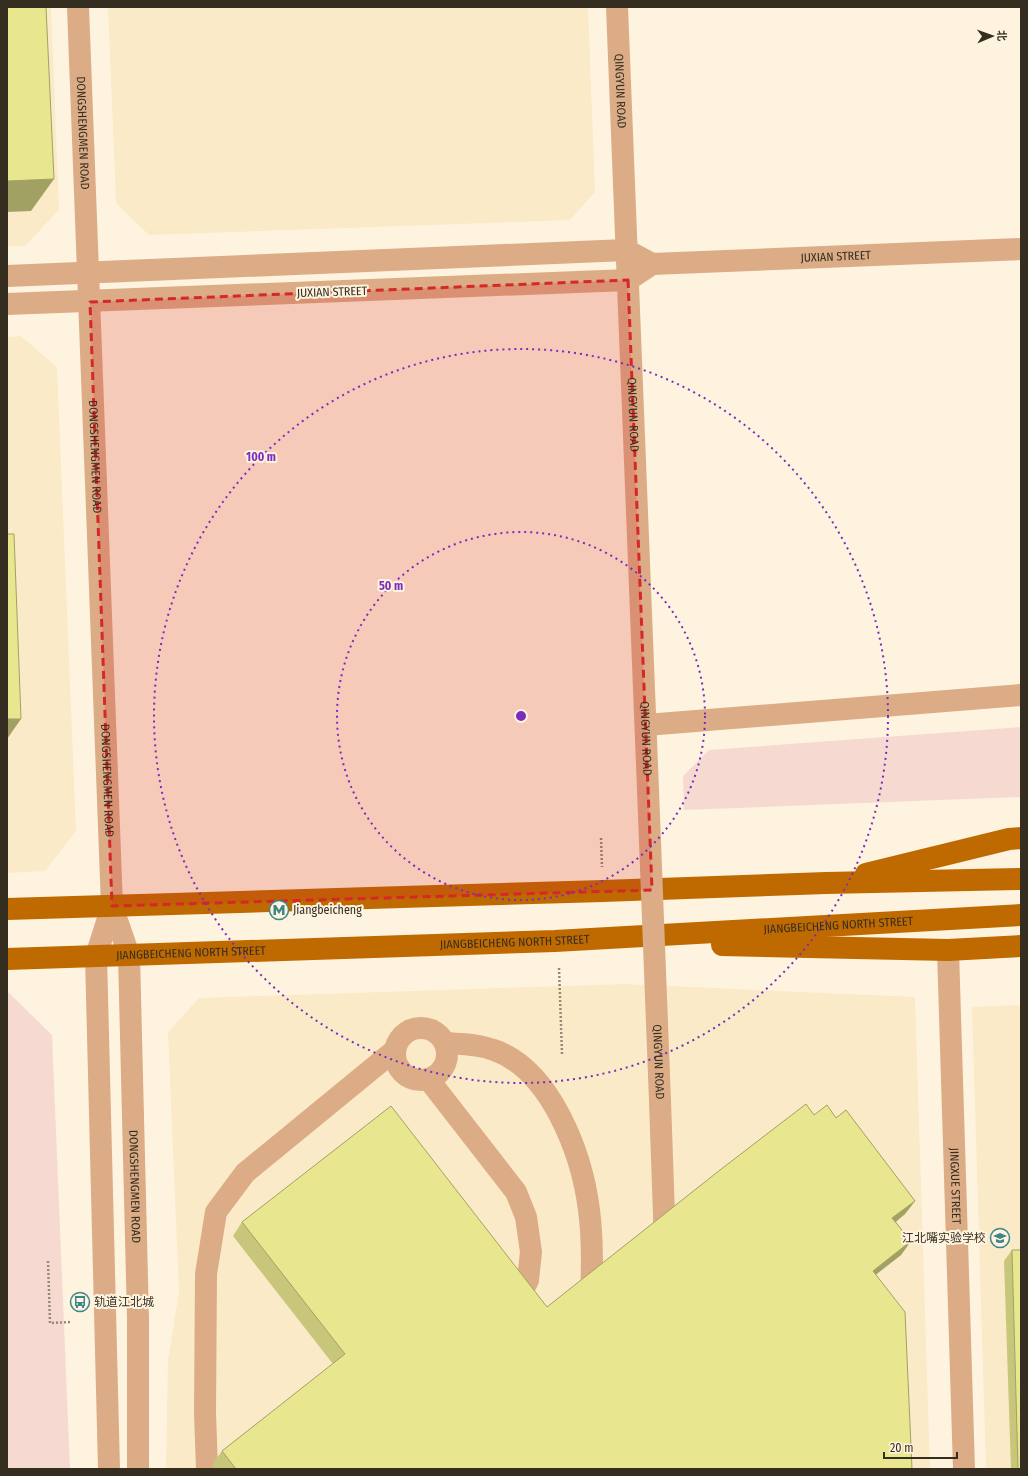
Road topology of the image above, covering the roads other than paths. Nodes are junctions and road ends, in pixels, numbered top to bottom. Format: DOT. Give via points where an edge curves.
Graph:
graph roads {
  1 [pos="78,7"];
  2 [pos="617,7"];
  3 [pos="1021,249"];
  4 [pos="626,250"];
  5 [pos="652,264"];
  6 [pos="89,274"];
  7 [pos="7,276"];
  8 [pos="628,280"];
  9 [pos="90,302"];
  10 [pos="7,304"];
  11 [pos="1021,695"];
  12 [pos="646,725"];
  13 [pos="1021,838"];
  14 [pos="1021,879"];
  15 [pos="826,883"];
  16 [pos="112,906"];
  17 [pos="7,909"];
  18 [pos="1021,915"];
  19 [pos="555,941"];
  20 [pos="1021,946"];
  21 [pos="948,950"];
  22 [pos="129,955"];
  23 [pos="96,956"];
  24 [pos="7,959"];
  25 [pos="446,1042"];
  26 [pos="395,1050"];
  27 [pos="429,1080"];
  28 [pos="664,1206"];
  29 [pos="685,1229"];
  30 [pos="665,1260"];
  31 [pos="499,1318"];
  32 [pos="589,1319"];
  33 [pos="109,1469"];
  34 [pos="138,1469"];
  35 [pos="207,1469"];
  36 [pos="964,1469"];
  1 -- 6 [label="street, DONGSHENGMEN ROAD"];
  2 -- 4 [label="street, QINGYUN ROAD"];
  3 -- 5 [label="street, JUXIAN STREET"];
  4 -- 5 [label="street"];
  4 -- 6 [label="street"];
  4 -- 8 [label="street, QINGYUN ROAD"];
  5 -- 8 [label="street"];
  6 -- 7 [label="street"];
  6 -- 9 [label="street, DONGSHENGMEN ROAD"];
  8 -- 9 [label="street, JUXIAN STREET"];
  8 -- 12 [label="street, QINGYUN ROAD"];
  9 -- 10 [label="street, JUXIAN STREET"];
  9 -- 16 [label="street, DONGSHENGMEN ROAD"];
  11 -- 12 [label="street"];
  12 -- 28 [label="street, QINGYUN ROAD, bridge"];
  13 -- 15 [label="main road"];
  14 -- 15 [label="main road"];
  15 -- 16 [label="main road"];
  16 -- 17 [label="main road"];
  16 -- 22 [label="street, DONGSHENGMEN ROAD"];
  16 -- 23 [label="street, DONGSHENGMEN ROAD"];
  18 -- 19 [label="main road, JIANGBEICHENG NORTH STREET"];
  19 -- 21 [label="main road"];
  19 -- 22 [label="main road, JIANGBEICHENG NORTH STREET"];
  20 -- 21 [label="main road"];
  21 -- 36 [label="street, JINGXUE STREET"];
  22 -- 23 [label="main road, JIANGBEICHENG NORTH STREET"];
  22 -- 34 [label="street, DONGSHENGMEN ROAD" via="138,1319"];
  23 -- 24 [label="main road, JIANGBEICHENG NORTH STREET"];
  23 -- 33 [label="street, DONGSHENGMEN ROAD"];
  25 -- 26 [label="street" via="434,1031 418,1028 403,1036"];
  25 -- 27 [label="street" via="447,1061 440,1072"];
  25 -- 32 [label="street" via="472,1044 494,1050 522,1065 545,1090 564,1123 579,1165 589,1210 593,1257"];
  26 -- 27 [label="street" via="398,1067 404,1074 411,1079"];
  26 -- 35 [label="street" via="245,1173 216,1212 206,1274"];
  27 -- 31 [label="street" via="516,1192 526,1217 532,1252 528,1280 516,1304"];
  28 -- 29 [label="street"];
  28 -- 30 [label="street, QINGYUN ROAD"];
}
